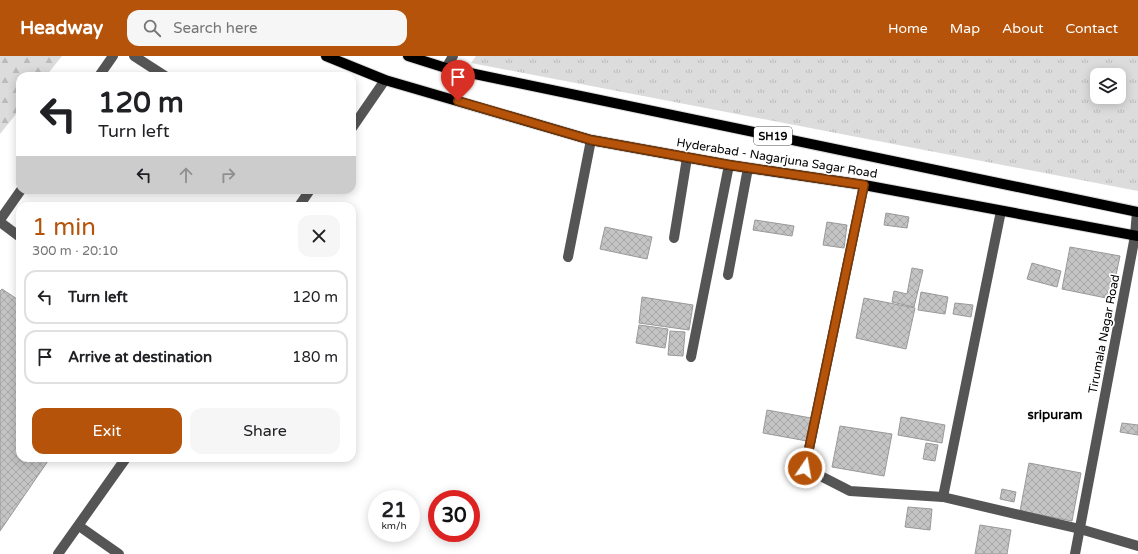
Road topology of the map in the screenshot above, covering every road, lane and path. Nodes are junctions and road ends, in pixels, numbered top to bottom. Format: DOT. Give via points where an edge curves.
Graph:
graph roads {
  1 [pos="113,56"];
  2 [pos="134,56"];
  3 [pos="326,56"];
  4 [pos="408,56"];
  5 [pos="453,56"];
  6 [pos="446,68"];
  7 [pos="102,72"];
  8 [pos="159,72"];
  9 [pos="385,80"];
  10 [pos="356,122"];
  11 [pos="591,140"];
  12 [pos="687,158"];
  13 [pos="730,165"];
  14 [pos="748,168"];
  15 [pos="864,185"];
  16 [pos="18,194"];
  17 [pos="1001,210"];
  18 [pos="1137,212"];
  19 [pos="0,221"];
  20 [pos="16,233"];
  21 [pos="1137,236"];
  22 [pos="674,238"];
  23 [pos="568,257"];
  24 [pos="728,275"];
  25 [pos="691,357"];
  26 [pos="123,462"];
  27 [pos="943,497"];
  28 [pos="78,526"];
  29 [pos="1080,529"];
  30 [pos="1138,546"];
  31 [pos="58,554"];
  32 [pos="119,554"];
  33 [pos="1075,554"];
  1 -- 7 [label="street"];
  2 -- 8 [label="street"];
  3 -- 9 [label="main road, Hyderabad - Nagarjuna Sagar Road"];
  4 -- 6 [label="main road, Hyderabad - Nagarjuna Sagar Road / SH19"];
  5 -- 6 [label="street"];
  6 -- 18 [label="main road, Hyderabad - Nagarjuna Sagar Road / SH19"];
  9 -- 10 [label="street"];
  9 -- 11 [label="main road, Hyderabad - Nagarjuna Sagar Road"];
  11 -- 12 [label="main road, Hyderabad - Nagarjuna Sagar Road"];
  11 -- 23 [label="street"];
  12 -- 13 [label="main road, Hyderabad - Nagarjuna Sagar Road"];
  12 -- 22 [label="street"];
  13 -- 14 [label="main road, Hyderabad - Nagarjuna Sagar Road"];
  13 -- 25 [label="street"];
  14 -- 15 [label="main road, Hyderabad - Nagarjuna Sagar Road"];
  14 -- 24 [label="street"];
  15 -- 17 [label="main road, Hyderabad - Nagarjuna Sagar Road"];
  15 -- 27 [label="street" via="805,468 850,491"];
  16 -- 19 [label="street"];
  17 -- 21 [label="main road, Hyderabad - Nagarjuna Sagar Road"];
  17 -- 27 [label="street"];
  18 -- 21 [label="street, Tirumala Nagar Road"];
  19 -- 20 [label="street"];
  21 -- 29 [label="street, Tirumala Nagar Road"];
  26 -- 28 [label="street"];
  27 -- 29 [label="street"];
  28 -- 31 [label="street"];
  28 -- 32 [label="street"];
  29 -- 30 [label="street"];
  29 -- 33 [label="street, Tirumala Nagar Road"];
}
